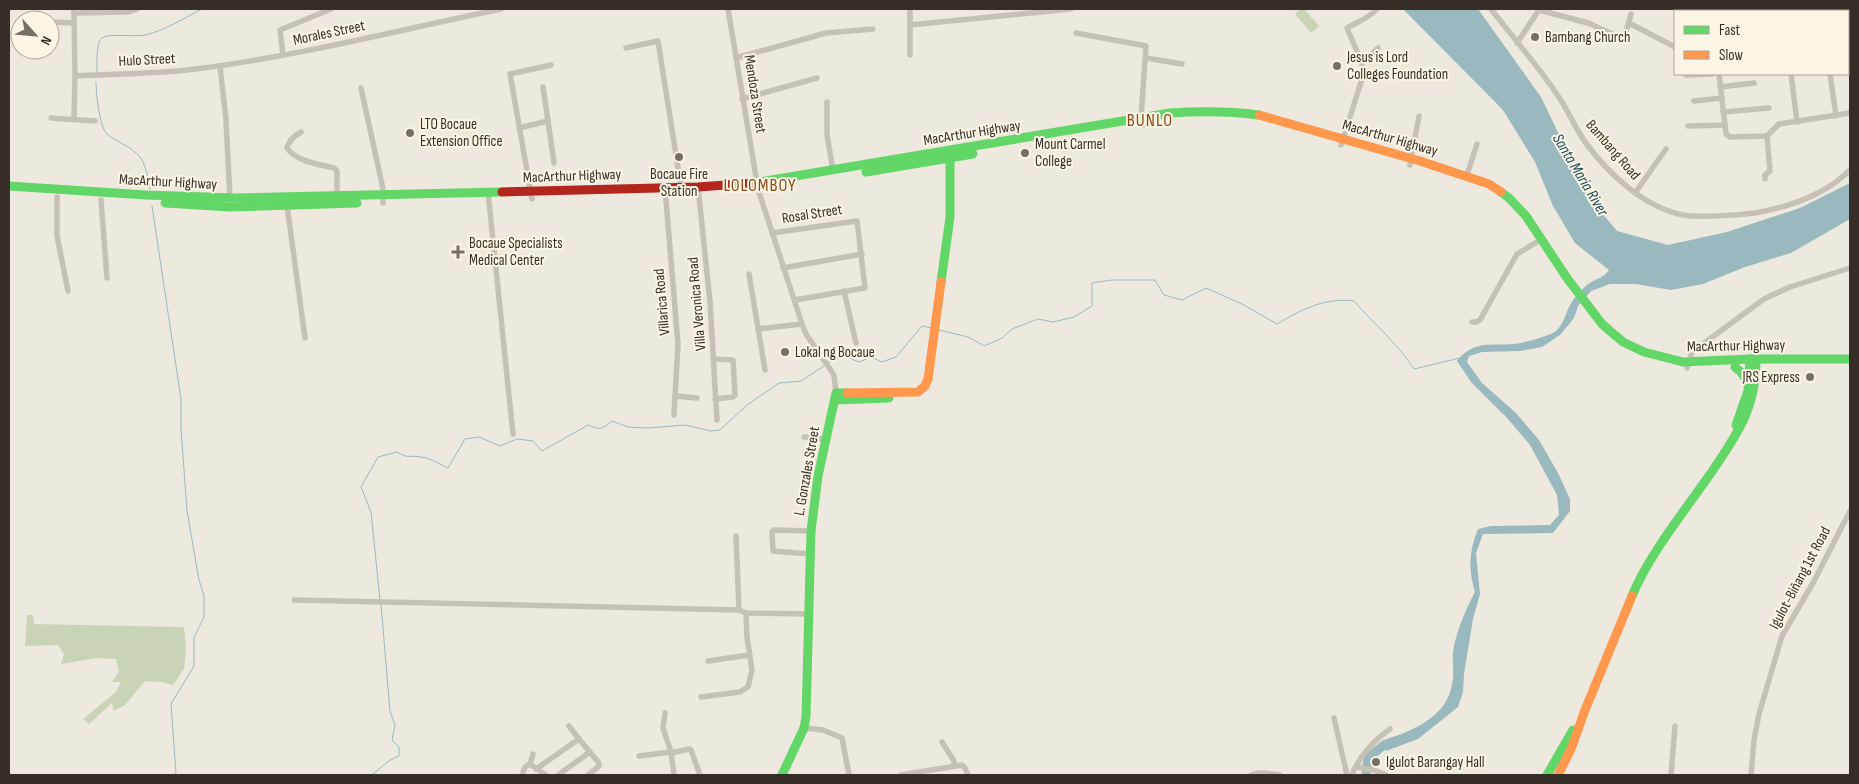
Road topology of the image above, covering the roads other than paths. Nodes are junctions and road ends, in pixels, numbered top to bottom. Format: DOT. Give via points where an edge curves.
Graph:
graph roads {
  1 [pos="137,9"];
  2 [pos="331,9"];
  3 [pos="460,9"];
  4 [pos="501,9"];
  5 [pos="728,9"];
  6 [pos="910,9"];
  7 [pos="1063,9"];
  8 [pos="1071,9"];
  9 [pos="1377,9"];
  10 [pos="1491,9"];
  11 [pos="74,11"];
  12 [pos="1631,14"];
  13 [pos="462,17"];
  14 [pos="60,22"];
  15 [pos="74,23"];
  16 [pos="1629,23"];
  17 [pos="910,25"];
  18 [pos="873,29"];
  19 [pos="1076,33"];
  20 [pos="1517,43"];
  21 [pos="1674,46"];
  22 [pos="626,48"];
  23 [pos="1378,48"];
  24 [pos="283,55"];
  25 [pos="910,55"];
  26 [pos="736,58"];
  27 [pos="1146,58"];
  28 [pos="1362,63"];
  29 [pos="1182,64"];
  30 [pos="551,65"];
  31 [pos="220,66"];
  32 [pos="1719,75"];
  33 [pos="1790,75"];
  34 [pos="1830,75"];
  35 [pos="75,76"];
  36 [pos="817,78"];
  37 [pos="1754,83"];
  38 [pos="543,87"];
  39 [pos="1720,87"];
  40 [pos="361,88"];
  41 [pos="1722,98"];
  42 [pos="742,99"];
  43 [pos="1694,101"];
  44 [pos="827,102"];
  45 [pos="1769,108"];
  46 [pos="1723,112"];
  47 [pos="1850,113"];
  48 [pos="1419,116"];
  49 [pos="1836,116"];
  50 [pos="51,118"];
  51 [pos="74,119"];
  52 [pos="95,121"];
  53 [pos="548,121"];
  54 [pos="1142,122"];
  55 [pos="1797,122"];
  56 [pos="1725,125"];
  57 [pos="1688,126"];
  58 [pos="519,128"];
  59 [pos="301,132"];
  60 [pos="1767,136"];
  61 [pos="1342,142"];
  62 [pos="1477,144"];
  63 [pos="1666,149"];
  64 [pos="953,154"];
  65 [pos="554,162"];
  66 [pos="1411,162"];
  67 [pos="833,170"];
  68 [pos="1850,170"];
  69 [pos="1466,178"];
  70 [pos="1765,179"];
  71 [pos="9,186"];
  72 [pos="757,186"];
  73 [pos="682,187"];
  74 [pos="699,190"];
  75 [pos="665,191"];
  76 [pos="1635,193"];
  77 [pos="9,194"];
  78 [pos="532,195"];
  79 [pos="489,196"];
  80 [pos="57,197"];
  81 [pos="337,199"];
  82 [pos="383,199"];
  83 [pos="101,200"];
  84 [pos="230,202"];
  85 [pos="287,205"];
  86 [pos="772,233"];
  87 [pos="1539,240"];
  88 [pos="862,254"];
  89 [pos="784,268"];
  90 [pos="1850,268"];
  91 [pos="749,274"];
  92 [pos="108,278"];
  93 [pos="68,291"];
  94 [pos="844,291"];
  95 [pos="795,300"];
  96 [pos="1472,322"];
  97 [pos="802,324"];
  98 [pos="758,329"];
  99 [pos="305,338"];
  100 [pos="856,343"];
  101 [pos="714,359"];
  102 [pos="1850,359"];
  103 [pos="1753,363"];
  104 [pos="1850,364"];
  105 [pos="1688,365"];
  106 [pos="1735,366"];
  107 [pos="765,370"];
  108 [pos="1749,384"];
  109 [pos="675,396"];
  110 [pos="835,396"];
  111 [pos="696,398"];
  112 [pos="715,400"];
  113 [pos="674,415"];
  114 [pos="717,420"];
  115 [pos="513,434"];
  116 [pos="804,437"];
  117 [pos="826,439"];
  118 [pos="1726,451"];
  119 [pos="1850,511"];
  120 [pos="811,531"];
  121 [pos="736,536"];
  122 [pos="810,554"];
  123 [pos="294,600"];
  124 [pos="739,610"];
  125 [pos="746,612"];
  126 [pos="810,614"];
  127 [pos="749,655"];
  128 [pos="708,661"];
  129 [pos="701,697"];
  130 [pos="1585,710"];
  131 [pos="666,713"];
  132 [pos="1334,718"];
  133 [pos="569,726"];
  134 [pos="1675,726"];
  135 [pos="804,728"];
  136 [pos="1390,729"];
  137 [pos="578,740"];
  138 [pos="942,742"];
  139 [pos="590,752"];
  140 [pos="671,753"];
  141 [pos="533,754"];
  142 [pos="639,756"];
  143 [pos="530,764"];
  144 [pos="954,766"];
  145 [pos="1357,767"];
  146 [pos="536,769"];
  147 [pos="522,775"];
  148 [pos="546,775"];
  149 [pos="558,775"];
  150 [pos="588,775"];
  151 [pos="674,775"];
  152 [pos="700,775"];
  153 [pos="782,775"];
  154 [pos="849,775"];
  155 [pos="901,775"];
  156 [pos="968,775"];
  157 [pos="1250,775"];
  158 [pos="1279,775"];
  159 [pos="1347,775"];
  160 [pos="1352,775"];
  161 [pos="1386,775"];
  162 [pos="1547,775"];
  163 [pos="1558,775"];
  164 [pos="1672,775"];
  165 [pos="1751,775"];
  1 -- 11 [label="street" via="128,12"];
  2 -- 24 [label="street" via="280,30"];
  3 -- 13 [label="street"];
  4 -- 13 [label="street, Morales Street"];
  5 -- 26 [label="street, Mendoza Street"];
  6 -- 17 [label="street"];
  7 -- 8 [label="street"];
  7 -- 17 [label="street"];
  9 -- 28 [label="street" via="1370,17 1348,28"];
  10 -- 20 [label="street, Bambang Road"];
  11 -- 15 [label="street"];
  12 -- 16 [label="street"];
  13 -- 24 [label="street, Morales Street"];
  14 -- 15 [label="street"];
  15 -- 35 [label="street"];
  16 -- 20 [label="street" via="1624,39 1588,23 1539,10"];
  16 -- 21 [label="street"];
  17 -- 25 [label="street"];
  18 -- 26 [label="street" via="826,33"];
  19 -- 27 [label="street" via="1146,46"];
  20 -- 76 [label="street, Bambang Road" via="1562,102 1585,142"];
  22 -- 73 [label="street" via="658,41"];
  23 -- 28 [label="street"];
  24 -- 31 [label="street, Morales Street"];
  26 -- 42 [label="street, Mendoza Street"];
  27 -- 29 [label="street"];
  27 -- 54 [label="street"];
  28 -- 61 [label="street" via="1362,78"];
  30 -- 58 [label="street" via="510,74"];
  31 -- 35 [label="street, Hulo Street"];
  31 -- 84 [label="street"];
  32 -- 39 [label="street"];
  33 -- 55 [label="street"];
  34 -- 49 [label="street"];
  35 -- 51 [label="street"];
  36 -- 42 [label="street"];
  37 -- 39 [label="street"];
  38 -- 53 [label="street"];
  39 -- 41 [label="street"];
  40 -- 82 [label="street"];
  41 -- 43 [label="street"];
  41 -- 46 [label="street"];
  42 -- 72 [label="street, Mendoza Street"];
  44 -- 67 [label="street" via="827,135"];
  45 -- 46 [label="street"];
  46 -- 56 [label="street"];
  47 -- 49 [label="street"];
  48 -- 66 [label="street"];
  49 -- 55 [label="street"];
  50 -- 51 [label="street"];
  51 -- 52 [label="street"];
  53 -- 58 [label="street"];
  53 -- 65 [label="street"];
  54 -- 61 [label="main road, MacArthur Highway" via="1237,119 1263,122"];
  54 -- 64 [label="main road, MacArthur Highway"];
  55 -- 60 [label="street" via="1779,124"];
  56 -- 57 [label="street"];
  56 -- 60 [label="street" via="1726,134 1730,137"];
  58 -- 78 [label="street"];
  59 -- 81 [label="street" via="288,142 288,148 303,159 337,171"];
  60 -- 70 [label="street" via="1770,171"];
  61 -- 66 [label="main road, MacArthur Highway"];
  62 -- 69 [label="street"];
  63 -- 76 [label="street"];
  64 -- 67 [label="main road, MacArthur Highway"];
  64 -- 72 [label="main road, MacArthur Highway"];
  64 -- 110 [label="main road" via="950,217 931,386 921,396"];
  66 -- 69 [label="main road, MacArthur Highway"];
  67 -- 72 [label="main road, MacArthur Highway"];
  68 -- 76 [label="street, Bambang Road" via="1815,195 1777,209 1742,215 1684,215 1665,210"];
  69 -- 87 [label="main road, MacArthur Highway" via="1497,195"];
  71 -- 84 [label="main road, MacArthur Highway"];
  72 -- 74 [label="main road, MacArthur Highway"];
  72 -- 86 [label="street, L. Gonzales Street"];
  73 -- 74 [label="main road, MacArthur Highway"];
  73 -- 75 [label="main road, MacArthur Highway"];
  74 -- 75 [label="main road, MacArthur Highway"];
  74 -- 101 [label="street, Villa Veronica Road"];
  75 -- 78 [label="main road, MacArthur Highway"];
  75 -- 109 [label="street, Villarica Road" via="678,344"];
  77 -- 80 [label="main road, MacArthur Highway"];
  78 -- 79 [label="main road, MacArthur Highway"];
  79 -- 82 [label="main road, MacArthur Highway"];
  79 -- 115 [label="street"];
  80 -- 83 [label="main road, MacArthur Highway"];
  80 -- 93 [label="street" via="58,236"];
  81 -- 82 [label="main road, MacArthur Highway"];
  81 -- 84 [label="main road, MacArthur Highway"];
  81 -- 85 [label="main road, MacArthur Highway"];
  83 -- 84 [label="main road, MacArthur Highway"];
  83 -- 92 [label="street"];
  84 -- 85 [label="main road, MacArthur Highway"];
  85 -- 99 [label="street"];
  86 -- 88 [label="street, Rosal Street" via="856,220"];
  86 -- 89 [label="street, L. Gonzales Street"];
  87 -- 96 [label="street" via="1517,254 1480,320"];
  87 -- 105 [label="main road, MacArthur Highway" via="1597,329 1630,353 1655,362"];
  88 -- 89 [label="street"];
  88 -- 94 [label="street" via="866,287"];
  89 -- 95 [label="street, L. Gonzales Street"];
  90 -- 105 [label="street" via="1770,295 1692,352"];
  91 -- 98 [label="street"];
  94 -- 95 [label="street"];
  94 -- 100 [label="street"];
  95 -- 97 [label="street, L. Gonzales Street"];
  97 -- 98 [label="street"];
  97 -- 110 [label="street, L. Gonzales Street" via="834,375"];
  98 -- 107 [label="street"];
  101 -- 112 [label="street, Villa Veronica Road"];
  101 -- 112 [label="street" via="733,360 735,394"];
  102 -- 103 [label="main road, MacArthur Highway"];
  103 -- 104 [label="main road, MacArthur Highway"];
  103 -- 105 [label="main road, MacArthur Highway"];
  103 -- 106 [label="main road, MacArthur Highway"];
  103 -- 108 [label="main road"];
  103 -- 118 [label="main road" via="1755,393 1747,416"];
  105 -- 106 [label="main road, MacArthur Highway"];
  106 -- 108 [label="main road"];
  108 -- 118 [label="main road" via="1741,416"];
  109 -- 111 [label="street"];
  109 -- 113 [label="street, Villarica Road"];
  110 -- 117 [label="main road, L. Gonzales Street"];
  112 -- 114 [label="street, Villa Veronica Road"];
  116 -- 117 [label="street"];
  117 -- 120 [label="main road, L. Gonzales Street"];
  118 -- 130 [label="main road" via="1648,564"];
  119 -- 165 [label="street, Igulot-Biñang 1st Road" via="1782,636 1759,714"];
  120 -- 122 [label="main road, L. Gonzales Street"];
  120 -- 122 [label="street" via="772,532 773,551"];
  121 -- 124 [label="street"];
  122 -- 126 [label="main road, L. Gonzales Street"];
  123 -- 124 [label="street"];
  124 -- 125 [label="street"];
  125 -- 126 [label="street"];
  125 -- 127 [label="street"];
  126 -- 135 [label="main road, L. Gonzales Street"];
  127 -- 128 [label="street"];
  127 -- 129 [label="street" via="752,670 746,689"];
  130 -- 162 [label="main road"];
  130 -- 163 [label="main road"];
  131 -- 140 [label="street" via="663,728"];
  132 -- 159 [label="street"];
  133 -- 137 [label="street"];
  134 -- 164 [label="street"];
  135 -- 153 [label="main road, L. Gonzales Street"];
  135 -- 154 [label="street" via="823,730 842,738"];
  136 -- 145 [label="street" via="1380,735"];
  137 -- 139 [label="street"];
  137 -- 146 [label="street"];
  138 -- 144 [label="street"];
  139 -- 149 [label="street"];
  139 -- 150 [label="street" via="599,765"];
  140 -- 142 [label="street"];
  140 -- 151 [label="street"];
  140 -- 152 [label="street" via="691,750"];
  141 -- 143 [label="street"];
  143 -- 146 [label="street"];
  143 -- 147 [label="street"];
  144 -- 155 [label="street"];
  144 -- 156 [label="street" via="964,766"];
  145 -- 160 [label="street"];
  145 -- 161 [label="street"];
  146 -- 148 [label="street"];
  157 -- 158 [label="street"];
}
